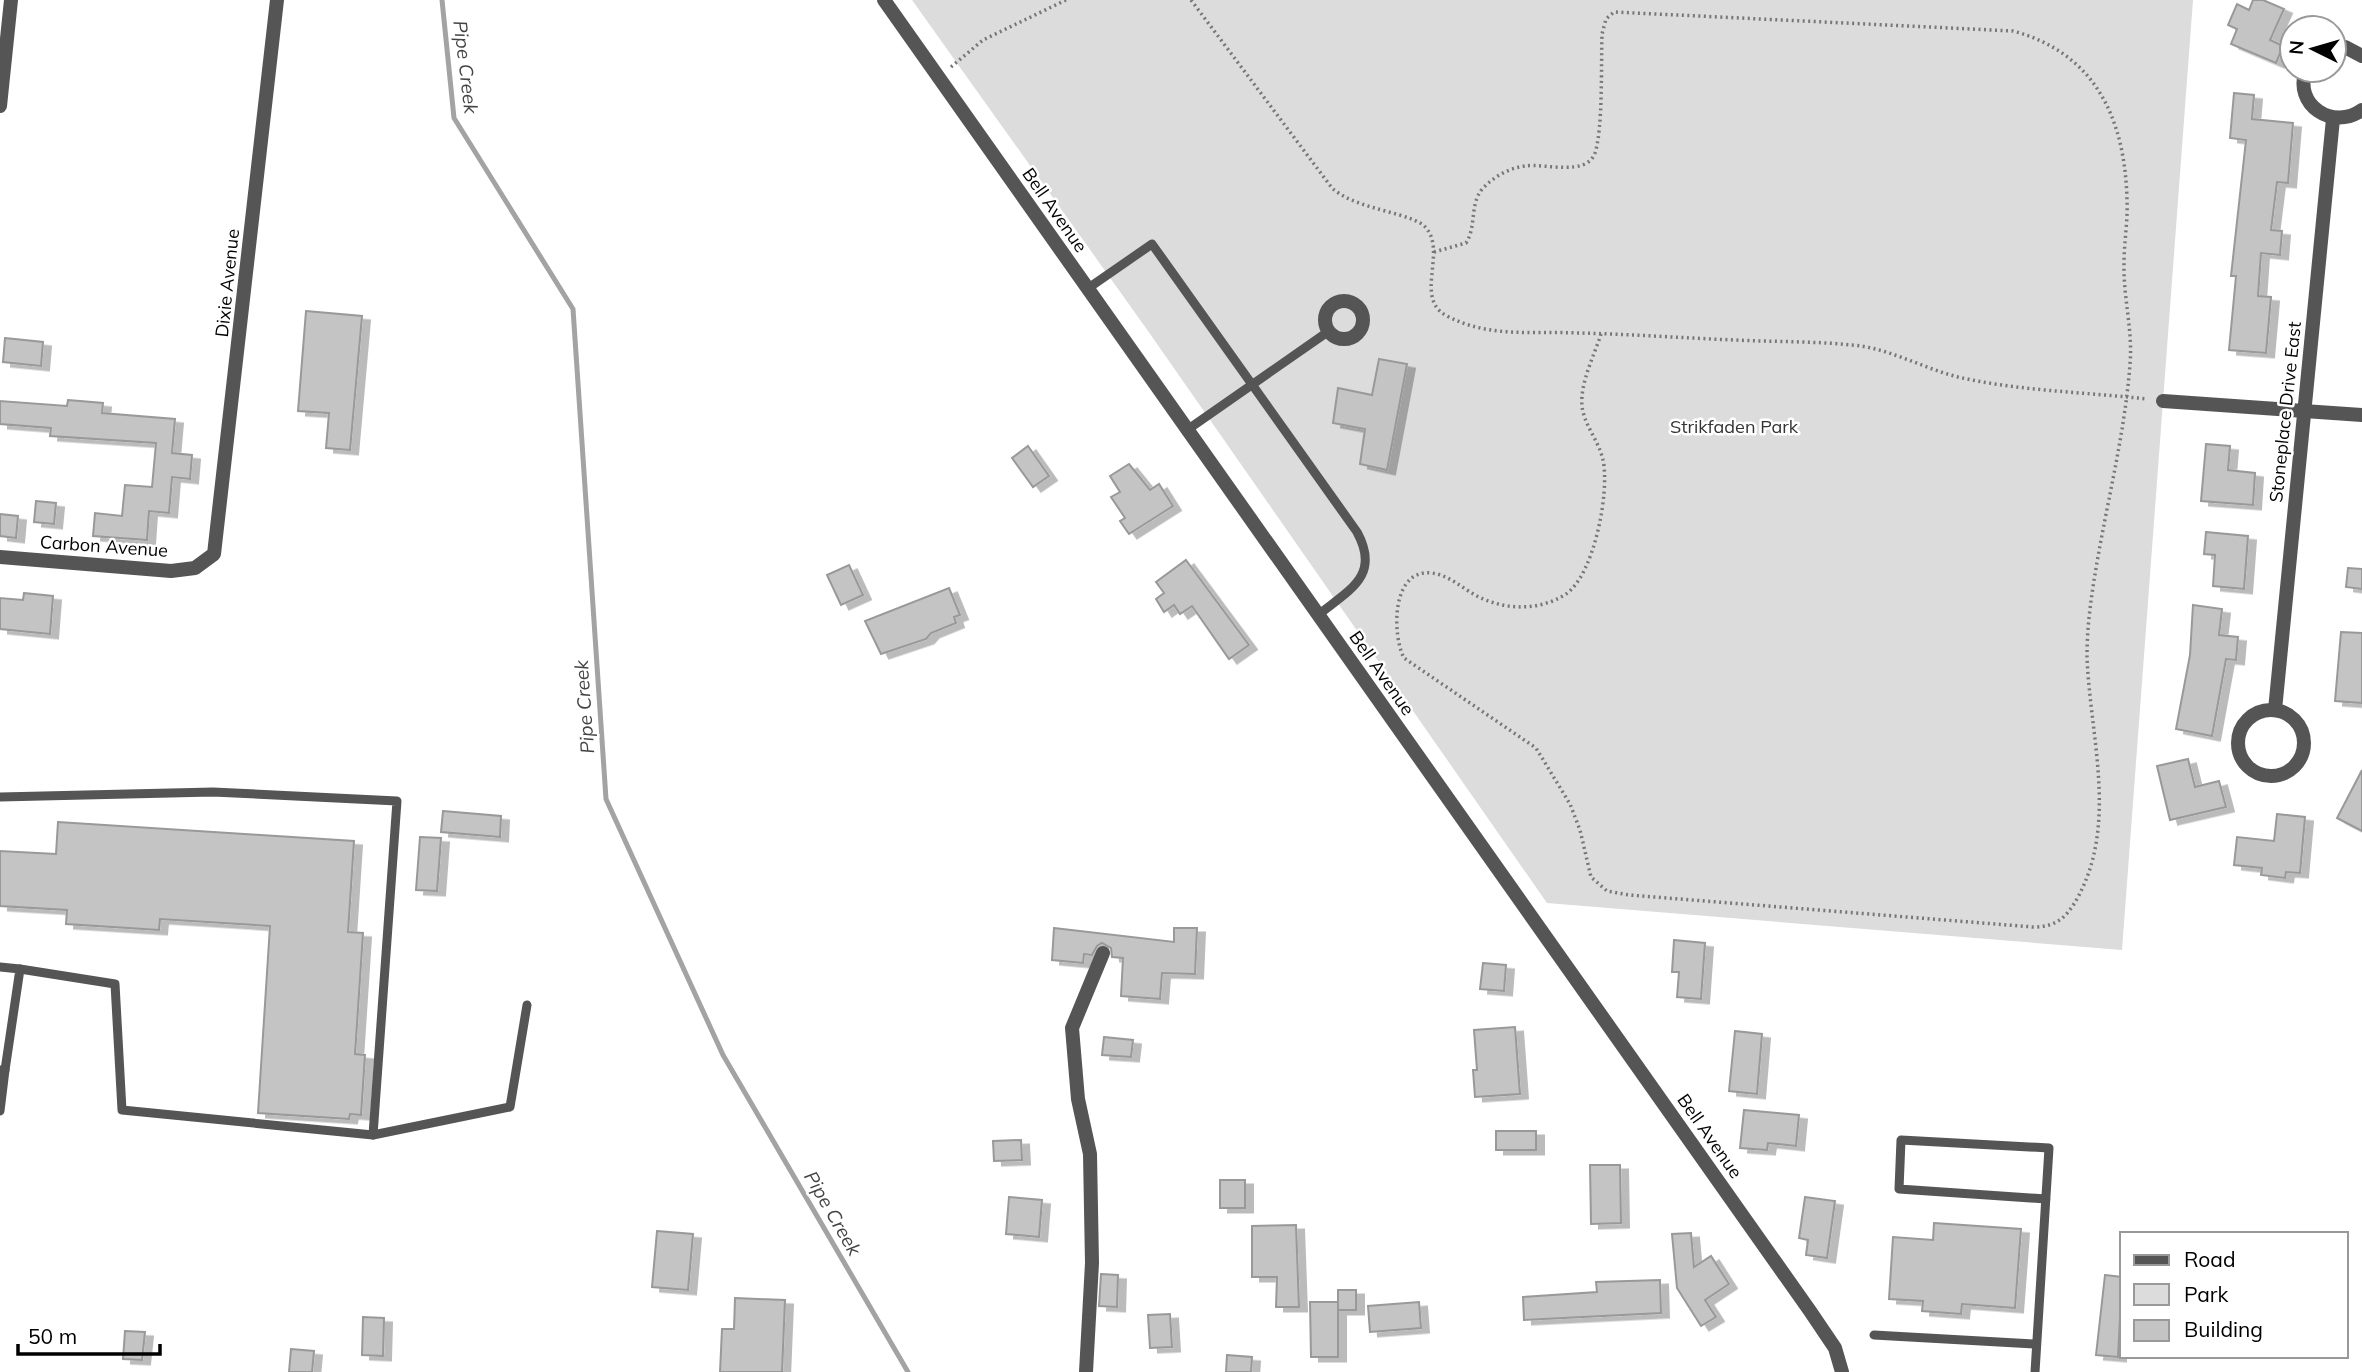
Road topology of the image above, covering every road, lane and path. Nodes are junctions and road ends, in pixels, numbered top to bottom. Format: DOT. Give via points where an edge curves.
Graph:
graph roads {
  1 [pos="11,0"];
  2 [pos="277,0"];
  3 [pos="884,0"];
  4 [pos="1066,0"];
  5 [pos="1191,0"];
  6 [pos="939,79"];
  7 [pos="2305,84"];
  8 [pos="0,106"];
  9 [pos="2362,110"];
  10 [pos="2333,119"];
  11 [pos="1434,252"];
  12 [pos="1087,289"];
  13 [pos="1329,331"];
  14 [pos="1601,334"];
  15 [pos="1252,385"];
  16 [pos="2126,396"];
  17 [pos="2163,401"];
  18 [pos="2305,411"];
  19 [pos="2362,415"];
  20 [pos="1187,430"];
  21 [pos="0,557"];
  22 [pos="204,564"];
  23 [pos="1318,615"];
  24 [pos="2275,710"];
  25 [pos="0,797"];
  26 [pos="1103,953"];
  27 [pos="0,967"];
  28 [pos="20,969"];
  29 [pos="527,1005"];
  30 [pos="3,1070"];
  31 [pos="0,1111"];
  32 [pos="373,1135"];
  33 [pos="2046,1199"];
  34 [pos="1874,1335"];
  35 [pos="2036,1344"];
  36 [pos="1086,1372"];
  37 [pos="1842,1372"];
  38 [pos="2035,1372"];
  1 -- 8 [label="street"];
  2 -- 22 [label="street, Dixie Avenue" via="218,537 214,554"];
  3 -- 6 [label="street, Bell Avenue"];
  4 -- 6 [label="path" via="983,40"];
  5 -- 11 [label="path" via="1332,188 1356,204 1426,227"];
  6 -- 12 [label="street, Bell Avenue"];
  7 -- 10 [label="street" via="2310,104"];
  9 -- 10 [label="street"];
  10 -- 18 [label="street, Stoneplace Drive East"];
  11 -- 14 [label="path" via="1431,291 1444,315 1511,334"];
  11 -- 16 [label="path" via="1465,243 1479,193 1503,173 1526,166 1582,166 1591,160 1597,142 1602,34 1606,19 1614,12 2012,31 2032,36 2074,60 2101,93 2113,120 2126,180 2124,266 2130,354"];
  12 -- 15 [label="lane" via="1152,244"];
  12 -- 20 [label="street, Bell Avenue"];
  13 -- 15 [label="lane"];
  14 -- 16 [label="path" via="1864,346 1956,377"];
  14 -- 16 [label="path" via="1582,406 1603,459 1606,490 1578,582 1546,603 1514,607 1478,596 1442,575 1425,573 1404,588 1396,631 1399,649 1410,665 1535,748 1570,804 1595,883 1607,891 1629,895 2034,927 2056,924 2066,916 2084,885 2097,834 2097,758 2087,639"];
  15 -- 20 [label="lane"];
  15 -- 23 [label="lane" via="1366,549 1361,578"];
  16 -- 17 [label="path"];
  17 -- 18 [label="street"];
  18 -- 19 [label="street"];
  18 -- 24 [label="street, Stoneplace Drive East"];
  20 -- 23 [label="street, Bell Avenue"];
  21 -- 22 [label="street, Carbon Avenue" via="171,571"];
  23 -- 37 [label="street, Bell Avenue" via="1810,1311 1835,1348"];
  24 -- 24 [label="street" via="2263,710 2244,723 2238,745 2246,766 2267,777 2290,772 2305,741 2296,720"];
  25 -- 32 [label="lane" via="213,792 397,801"];
  26 -- 36 [label="street" via="1072,1028 1078,1099 1090,1154 1092,1263"];
  27 -- 28 [label="lane"];
  28 -- 30 [label="lane"];
  28 -- 32 [label="lane" via="115,984 122,1111"];
  29 -- 32 [label="lane" via="510,1107"];
  30 -- 31 [label="lane"];
  33 -- 33 [label="lane" via="2049,1148 1901,1140 1899,1189"];
  33 -- 35 [label="lane"];
  34 -- 35 [label="lane"];
  35 -- 38 [label="lane"];
}
